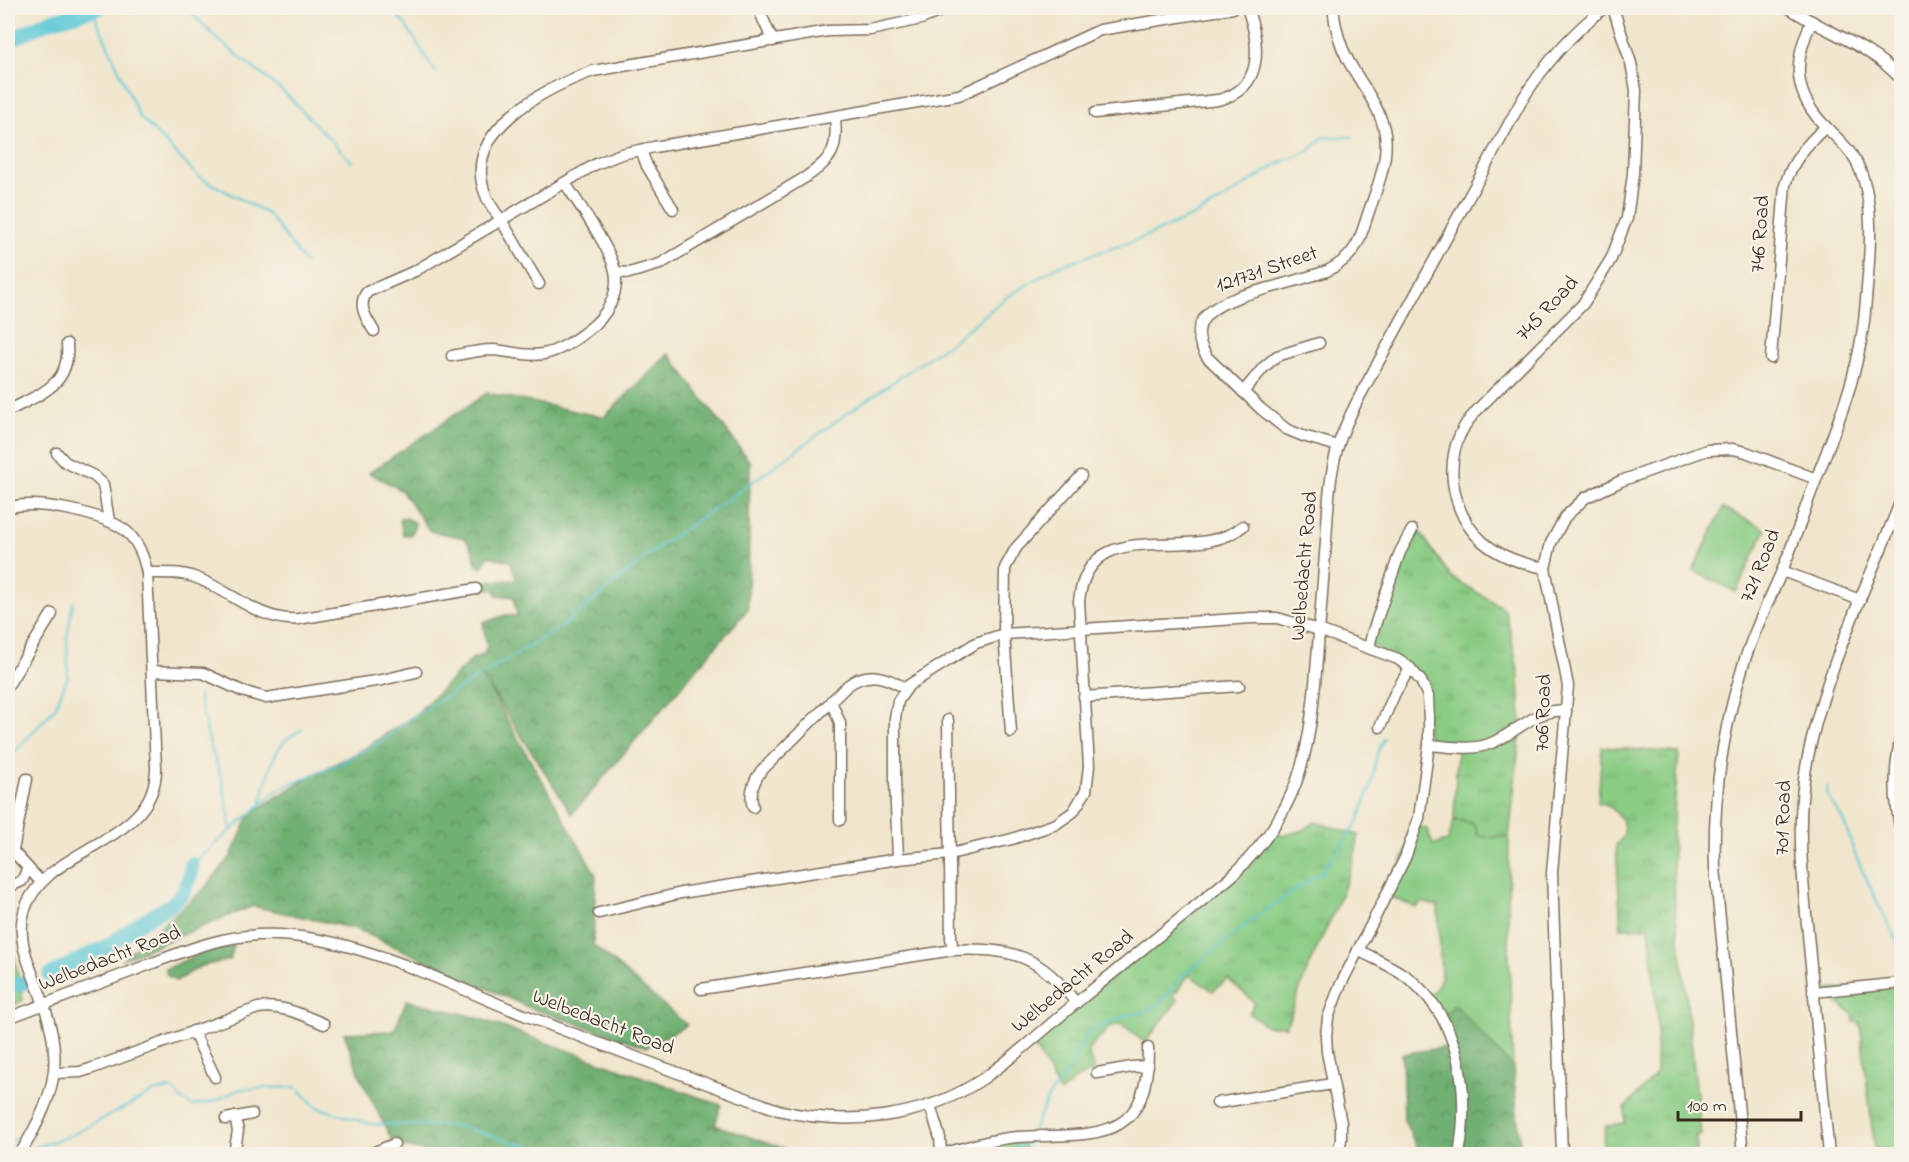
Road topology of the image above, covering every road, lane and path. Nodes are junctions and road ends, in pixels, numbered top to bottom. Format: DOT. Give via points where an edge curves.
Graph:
graph roads {
  1 [pos="758,8"];
  2 [pos="948,8"];
  3 [pos="1233,8"];
  4 [pos="1247,8"];
  5 [pos="1333,8"];
  6 [pos="1613,8"];
  7 [pos="1789,8"];
  8 [pos="1599,9"];
  9 [pos="1812,21"];
  10 [pos="773,40"];
  11 [pos="1902,80"];
  12 [pos="1095,113"];
  13 [pos="835,117"];
  14 [pos="1826,127"];
  15 [pos="641,150"];
  16 [pos="565,183"];
  17 [pos="673,209"];
  18 [pos="501,220"];
  19 [pos="616,272"];
  20 [pos="539,284"];
  21 [pos="374,331"];
  22 [pos="1319,343"];
  23 [pos="66,344"];
  24 [pos="452,356"];
  25 [pos="1771,358"];
  26 [pos="1243,392"];
  27 [pos="8,411"];
  28 [pos="1338,446"];
  29 [pos="57,453"];
  30 [pos="1081,476"];
  31 [pos="1816,479"];
  32 [pos="1902,498"];
  33 [pos="8,508"];
  34 [pos="109,521"];
  35 [pos="1243,526"];
  36 [pos="1412,530"];
  37 [pos="1545,567"];
  38 [pos="1782,571"];
  39 [pos="147,573"];
  40 [pos="476,589"];
  41 [pos="1860,600"];
  42 [pos="51,614"];
  43 [pos="1080,629"];
  44 [pos="1319,630"];
  45 [pos="1004,634"];
  46 [pos="1371,649"];
  47 [pos="1410,669"];
  48 [pos="152,671"];
  49 [pos="416,672"];
  50 [pos="8,685"];
  51 [pos="1239,686"];
  52 [pos="906,688"];
  53 [pos="1084,697"];
  54 [pos="831,701"];
  55 [pos="1566,711"];
  56 [pos="948,720"];
  57 [pos="1380,728"];
  58 [pos="1011,732"];
  59 [pos="1902,732"];
  60 [pos="1429,745"];
  61 [pos="27,779"];
  62 [pos="753,807"];
  63 [pos="840,820"];
  64 [pos="1902,834"];
  65 [pos="10,848"];
  66 [pos="950,854"];
  67 [pos="898,859"];
  68 [pos="28,868"];
  69 [pos="41,882"];
  70 [pos="8,887"];
  71 [pos="599,913"];
  72 [pos="953,950"];
  73 [pos="1358,950"];
  74 [pos="1902,983"];
  75 [pos="701,989"];
  76 [pos="1813,992"];
  77 [pos="1076,1003"];
  78 [pos="44,1004"];
  79 [pos="8,1018"];
  80 [pos="324,1024"];
  81 [pos="193,1031"];
  82 [pos="1148,1048"];
  83 [pos="1148,1066"];
  84 [pos="55,1073"];
  85 [pos="1097,1073"];
  86 [pos="214,1077"];
  87 [pos="1332,1084"];
  88 [pos="1217,1103"];
  89 [pos="930,1105"];
  90 [pos="252,1114"];
  91 [pos="394,1144"];
  92 [pos="941,1154"];
  93 [pos="20,1155"];
  94 [pos="234,1155"];
  95 [pos="370,1155"];
  96 [pos="1338,1155"];
  97 [pos="1459,1155"];
  98 [pos="1562,1155"];
  99 [pos="1743,1155"];
  100 [pos="1828,1155"];
  1 -- 10 [label="street"];
  2 -- 10 [label="street" via="880,28"];
  3 -- 13 [label="street" via="1100,30 959,95"];
  4 -- 12 [label="street" via="1254,26 1256,60 1250,77 1237,92 1218,100"];
  5 -- 26 [label="street, 121731 Street" via="1342,46 1383,126 1386,144 1382,168 1358,244 1341,264 1236,297 1219,305 1204,320 1200,332 1204,353"];
  6 -- 37 [label="street, 745 Road" via="1631,63 1637,99 1630,202 1623,229 1611,260 1583,304 1480,407 1461,431 1453,458 1456,501 1468,527 1488,547 1504,556"];
  7 -- 9 [label="street"];
  8 -- 28 [label="street, Welbedacht Road" via="1544,68 1522,100 1362,392"];
  9 -- 11 [label="street" via="1865,49"];
  9 -- 14 [label="street, 721 Road" via="1800,52 1799,78 1809,107"];
  10 -- 18 [label="street" via="593,71 558,86 516,112 495,132 482,163 485,194"];
  13 -- 15 [label="street"];
  13 -- 19 [label="street" via="837,136 833,152 822,166 660,264 629,273"];
  14 -- 25 [label="street, 746 Road" via="1794,161 1785,185"];
  14 -- 31 [label="street, 721 Road" via="1848,149 1863,178 1869,204 1868,264 1856,369"];
  15 -- 16 [label="street" via="596,164"];
  15 -- 17 [label="street"];
  16 -- 18 [label="street"];
  16 -- 19 [label="street"];
  18 -- 20 [label="street"];
  18 -- 21 [label="street" via="415,271 367,292 362,305"];
  19 -- 24 [label="street" via="612,299 604,316 559,349 536,354 494,350"];
  22 -- 26 [label="street" via="1277,356"];
  23 -- 27 [label="street" via="65,368 55,384"];
  26 -- 28 [label="street, 121731 Street" via="1286,429"];
  28 -- 44 [label="street, Welbedacht Road" via="1328,508"];
  29 -- 34 [label="street" via="64,462 103,484"];
  30 -- 45 [label="street" via="1007,562 1003,583"];
  31 -- 37 [label="street, 706 Road" via="1746,452 1721,449 1692,454 1601,489 1573,507 1557,529"];
  31 -- 38 [label="street, 721 Road"];
  32 -- 41 [label="street, 701 Road"];
  33 -- 34 [label="street" via="36,505"];
  34 -- 39 [label="street" via="126,531 139,547"];
  35 -- 43 [label="street" via="1218,539 1135,546 1104,554 1089,567 1082,583"];
  36 -- 46 [label="street" via="1373,631"];
  37 -- 55 [label="street, 706 Road" via="1566,672"];
  38 -- 41 [label="street"];
  38 -- 99 [label="street, 721 Road" via="1740,675 1720,758 1715,818 1715,868"];
  39 -- 40 [label="street" via="194,577 265,614 285,619"];
  39 -- 48 [label="street"];
  41 -- 76 [label="street, 701 Road" via="1820,707 1804,780 1801,858"];
  42 -- 50 [label="street"];
  43 -- 44 [label="street" via="1269,617"];
  43 -- 45 [label="street"];
  43 -- 53 [label="street"];
  44 -- 46 [label="street"];
  44 -- 77 [label="street, Welbedacht Road" via="1309,741 1298,779 1275,826 1232,876"];
  45 -- 52 [label="street" via="976,643"];
  45 -- 58 [label="street"];
  46 -- 47 [label="street" via="1398,659"];
  47 -- 57 [label="street"];
  47 -- 60 [label="street" via="1428,696"];
  48 -- 49 [label="street" via="203,673 266,698 382,682"];
  48 -- 69 [label="street" via="156,776 150,799 124,827"];
  51 -- 53 [label="street"];
  52 -- 54 [label="street" via="882,676 866,676 852,682"];
  52 -- 67 [label="street" via="895,717"];
  53 -- 66 [label="street" via="1088,776 1082,800 1073,812 1044,829"];
  54 -- 62 [label="street" via="761,771 753,788"];
  54 -- 63 [label="street" via="840,728"];
  55 -- 60 [label="street" via="1536,717 1488,744"];
  55 -- 98 [label="street, 706 Road" via="1552,873"];
  56 -- 66 [label="street"];
  59 -- 64 [label="street" via="1895,781"];
  60 -- 73 [label="street" via="1412,840"];
  61 -- 65 [label="street"];
  65 -- 68 [label="street"];
  66 -- 67 [label="street"];
  66 -- 72 [label="street"];
  67 -- 71 [label="street" via="681,893"];
  68 -- 69 [label="street"];
  68 -- 70 [label="street" via="22,881"];
  69 -- 78 [label="street" via="25,910 22,938"];
  72 -- 75 [label="street"];
  72 -- 77 [label="street" via="985,949 1023,957 1051,974"];
  73 -- 87 [label="street" via="1328,1018 1326,1044"];
  73 -- 97 [label="street" via="1407,977 1447,1025 1462,1084"];
  74 -- 76 [label="street"];
  76 -- 100 [label="street, 701 Road"];
  77 -- 89 [label="street, Welbedacht Road" via="985,1077"];
  78 -- 79 [label="street, Welbedacht Road"];
  78 -- 84 [label="street"];
  78 -- 89 [label="street, Welbedacht Road" via="195,947 246,936 307,937 394,962 778,1110 812,1117 860,1119"];
  80 -- 81 [label="street" via="291,1011 264,1007"];
  81 -- 84 [label="street" via="90,1070"];
  81 -- 86 [label="street"];
  82 -- 83 [label="street"];
  83 -- 85 [label="street"];
  83 -- 92 [label="street" via="1139,1105 1116,1126 1066,1136 994,1140"];
  84 -- 93 [label="street" via="50,1096"];
  87 -- 88 [label="street"];
  87 -- 96 [label="street" via="1341,1123"];
  89 -- 92 [label="street"];
  90 -- 94 [label="street" via="230,1118 238,1131"];
  91 -- 95 [label="street"];
}
